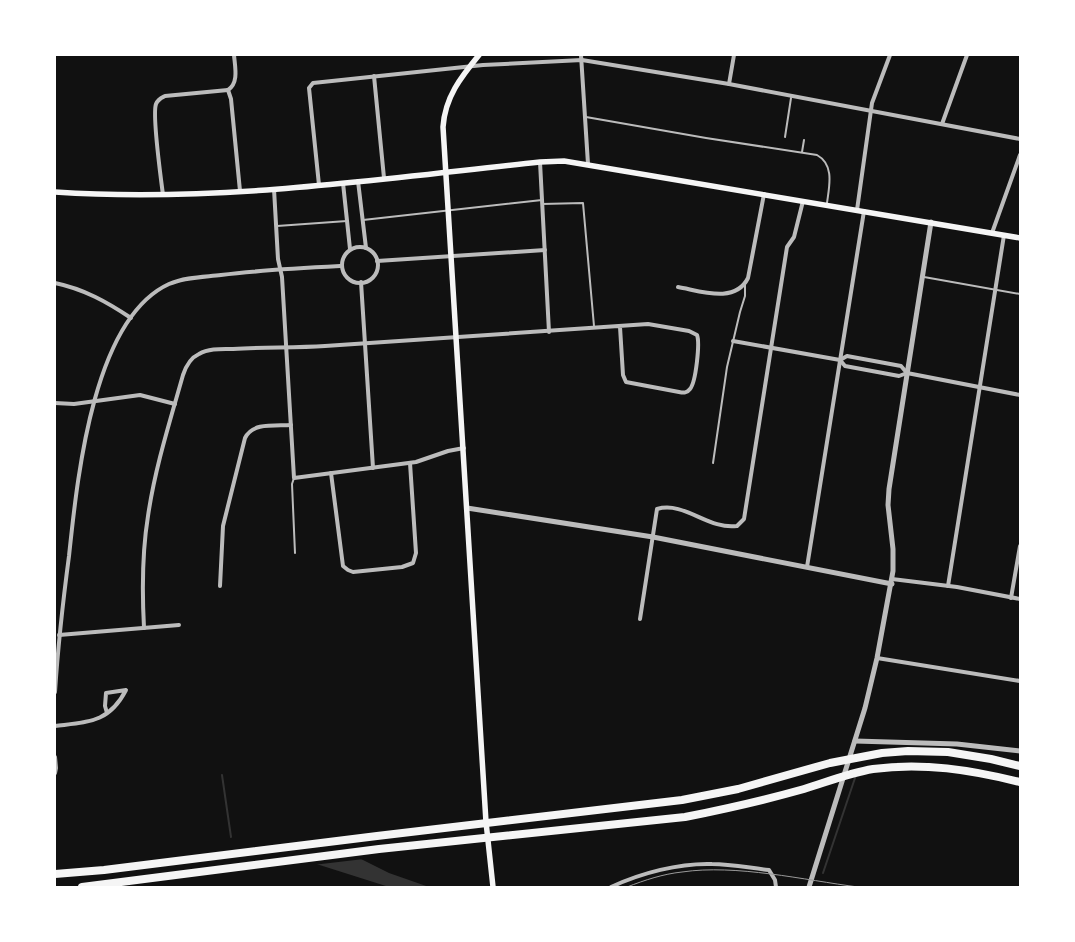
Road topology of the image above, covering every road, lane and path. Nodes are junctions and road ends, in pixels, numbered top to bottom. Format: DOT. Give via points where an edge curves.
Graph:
graph roads {
  1 [pos="234,55"];
  2 [pos="479,55"];
  3 [pos="734,55"];
  4 [pos="890,55"];
  5 [pos="967,55"];
  6 [pos="581,57"];
  7 [pos="469,67"];
  8 [pos="374,76"];
  9 [pos="729,84"];
  10 [pos="228,90"];
  11 [pos="792,96"];
  12 [pos="872,111"];
  13 [pos="586,117"];
  14 [pos="942,124"];
  15 [pos="785,137"];
  16 [pos="1020,139"];
  17 [pos="804,140"];
  18 [pos="802,152"];
  19 [pos="1020,155"];
  20 [pos="540,162"];
  21 [pos="588,164"];
  22 [pos="446,172"];
  23 [pos="384,178"];
  24 [pos="358,181"];
  25 [pos="343,183"];
  26 [pos="319,185"];
  27 [pos="274,189"];
  28 [pos="240,191"];
  29 [pos="55,192"];
  30 [pos="764,194"];
  31 [pos="163,195"];
  32 [pos="803,201"];
  33 [pos="542,202"];
  34 [pos="826,205"];
  35 [pos="449,210"];
  36 [pos="857,210"];
  37 [pos="864,211"];
  38 [pos="363,220"];
  39 [pos="347,221"];
  40 [pos="931,222"];
  41 [pos="276,226"];
  42 [pos="992,233"];
  43 [pos="1004,235"];
  44 [pos="1020,238"];
  45 [pos="366,248"];
  46 [pos="350,249"];
  47 [pos="545,250"];
  48 [pos="452,256"];
  49 [pos="377,261"];
  50 [pos="342,266"];
  51 [pos="280,269"];
  52 [pos="923,276"];
  53 [pos="361,282"];
  54 [pos="55,283"];
  55 [pos="745,284"];
  56 [pos="678,287"];
  57 [pos="995,289"];
  58 [pos="1020,294"];
  59 [pos="131,318"];
  60 [pos="620,327"];
  61 [pos="594,329"];
  62 [pos="549,332"];
  63 [pos="457,338"];
  64 [pos="733,341"];
  65 [pos="364,343"];
  66 [pos="286,347"];
  67 [pos="771,347"];
  68 [pos="840,360"];
  69 [pos="908,373"];
  70 [pos="979,387"];
  71 [pos="1020,394"];
  72 [pos="95,401"];
  73 [pos="55,403"];
  74 [pos="175,404"];
  75 [pos="291,425"];
  76 [pos="464,448"];
  77 [pos="410,463"];
  78 [pos="713,463"];
  79 [pos="373,468"];
  80 [pos="331,473"];
  81 [pos="294,478"];
  82 [pos="467,508"];
  83 [pos="653,538"];
  84 [pos="1020,546"];
  85 [pos="295,553"];
  86 [pos="807,567"];
  87 [pos="892,581"];
  88 [pos="220,586"];
  89 [pos="948,586"];
  90 [pos="1011,598"];
  91 [pos="1020,599"];
  92 [pos="640,618"];
  93 [pos="179,625"];
  94 [pos="144,628"];
  95 [pos="59,635"];
  96 [pos="877,658"];
  97 [pos="55,679"];
  98 [pos="1020,681"];
  99 [pos="55,692"];
  100 [pos="107,713"];
  101 [pos="55,726"];
  102 [pos="854,741"];
  103 [pos="1020,751"];
  104 [pos="55,757"];
  105 [pos="1020,766"];
  106 [pos="55,773"];
  107 [pos="1020,782"];
  108 [pos="55,874"];
  109 [pos="82,887"];
  110 [pos="493,887"];
  111 [pos="611,887"];
  112 [pos="776,887"];
  113 [pos="809,887"];
  1 -- 10 [label="street" via="235,80"];
  2 -- 7 [label="main road"];
  3 -- 9 [label="street"];
  4 -- 12 [label="street"];
  5 -- 14 [label="street"];
  6 -- 7 [label="street"];
  6 -- 9 [label="street"];
  6 -- 13 [label="street"];
  7 -- 8 [label="street"];
  7 -- 22 [label="main road" via="446,106 443,127"];
  8 -- 23 [label="street"];
  8 -- 26 [label="street" via="310,85"];
  9 -- 11 [label="street"];
  10 -- 28 [label="street"];
  10 -- 31 [label="street" via="165,96 158,100 155,110"];
  11 -- 12 [label="street"];
  11 -- 15 [label="lane"];
  12 -- 14 [label="street"];
  12 -- 36 [label="street"];
  13 -- 18 [label="lane"];
  13 -- 21 [label="street"];
  14 -- 16 [label="street"];
  17 -- 18 [label="lane"];
  18 -- 34 [label="lane" via="823,158 828,167 830,179"];
  19 -- 42 [label="street"];
  20 -- 21 [label="main road"];
  20 -- 22 [label="main road"];
  20 -- 33 [label="street"];
  21 -- 30 [label="main road"];
  22 -- 23 [label="main road"];
  22 -- 35 [label="main road"];
  23 -- 24 [label="main road"];
  24 -- 25 [label="main road"];
  24 -- 38 [label="street"];
  25 -- 26 [label="main road"];
  25 -- 39 [label="street"];
  26 -- 27 [label="main road"];
  27 -- 28 [label="main road"];
  27 -- 41 [label="street"];
  28 -- 31 [label="main road"];
  29 -- 31 [label="main road"];
  30 -- 32 [label="main road"];
  30 -- 55 [label="street"];
  32 -- 34 [label="main road"];
  32 -- 67 [label="street" via="794,238 787,247"];
  33 -- 35 [label="lane"];
  33 -- 47 [label="street"];
  33 -- 61 [label="lane" via="583,203"];
  34 -- 36 [label="main road"];
  35 -- 38 [label="lane"];
  35 -- 48 [label="main road"];
  36 -- 37 [label="main road"];
  37 -- 40 [label="main road"];
  37 -- 68 [label="street"];
  38 -- 45 [label="street"];
  39 -- 41 [label="lane"];
  39 -- 46 [label="street"];
  40 -- 42 [label="main road"];
  40 -- 52 [label="street"];
  41 -- 51 [label="street"];
  42 -- 43 [label="main road"];
  43 -- 44 [label="main road"];
  43 -- 57 [label="street"];
  45 -- 46 [label="street"];
  45 -- 49 [label="street" via="373,252"];
  46 -- 50 [label="street"];
  47 -- 48 [label="street"];
  47 -- 62 [label="street"];
  48 -- 49 [label="street"];
  48 -- 63 [label="main road"];
  49 -- 53 [label="street" via="374,275"];
  50 -- 51 [label="street"];
  50 -- 53 [label="street" via="347,277"];
  51 -- 59 [label="street" via="178,281 153,294"];
  51 -- 66 [label="street"];
  52 -- 57 [label="lane"];
  52 -- 69 [label="street"];
  53 -- 65 [label="street"];
  54 -- 59 [label="street" via="91,294"];
  55 -- 56 [label="street" via="726,294"];
  55 -- 64 [label="lane"];
  57 -- 58 [label="lane"];
  57 -- 70 [label="street"];
  59 -- 72 [label="street" via="111,354"];
  60 -- 60 [label="street" via="648,324 697,335 699,342 690,390 679,392 626,382"];
  60 -- 61 [label="street"];
  61 -- 62 [label="street"];
  62 -- 63 [label="street"];
  63 -- 65 [label="street"];
  63 -- 76 [label="main road"];
  64 -- 67 [label="street"];
  64 -- 78 [label="lane"];
  65 -- 66 [label="street"];
  65 -- 79 [label="street"];
  66 -- 74 [label="street" via="208,350 194,357 185,369"];
  66 -- 75 [label="street"];
  67 -- 68 [label="street"];
  67 -- 83 [label="street" via="742,523 724,526 678,510 661,508 657,509"];
  68 -- 69 [label="street" via="845,366 899,376"];
  68 -- 69 [label="street" via="847,356 900,366"];
  68 -- 86 [label="street"];
  69 -- 70 [label="street"];
  69 -- 87 [label="street" via="888,497 894,549"];
  70 -- 71 [label="street"];
  70 -- 89 [label="street"];
  72 -- 73 [label="street"];
  72 -- 74 [label="street" via="140,396"];
  72 -- 95 [label="street" via="84,442"];
  74 -- 94 [label="street" via="147,521"];
  75 -- 81 [label="street"];
  75 -- 88 [label="street" via="257,427 245,438 224,526"];
  76 -- 77 [label="street"];
  76 -- 82 [label="main road"];
  77 -- 79 [label="street"];
  77 -- 80 [label="street" via="416,553 413,563 402,567 353,572 345,568"];
  79 -- 80 [label="street"];
  80 -- 81 [label="street"];
  81 -- 85 [label="lane"];
  82 -- 83 [label="street"];
  82 -- 110 [label="main road" via="486,822"];
  83 -- 86 [label="street"];
  83 -- 92 [label="street"];
  84 -- 90 [label="street"];
  86 -- 87 [label="street"];
  87 -- 89 [label="street"];
  87 -- 96 [label="street"];
  89 -- 90 [label="street"];
  90 -- 91 [label="street"];
  93 -- 94 [label="street"];
  94 -- 95 [label="street"];
  95 -- 97 [label="street"];
  96 -- 98 [label="street"];
  96 -- 102 [label="street"];
  97 -- 99 [label="street"];
  100 -- 100 [label="street" via="117,703 126,690 106,693"];
  100 -- 101 [label="street" via="93,721"];
  102 -- 103 [label="street" via="957,744"];
  102 -- 113 [label="street"];
  104 -- 106 [label="street"];
  105 -- 108 [label="highway" via="956,753 882,753 830,762 738,789 682,800"];
  107 -- 109 [label="highway" via="970,770 888,767 685,817 379,849"];
  111 -- 112 [label="street" via="673,867 708,864 769,870"];
}
